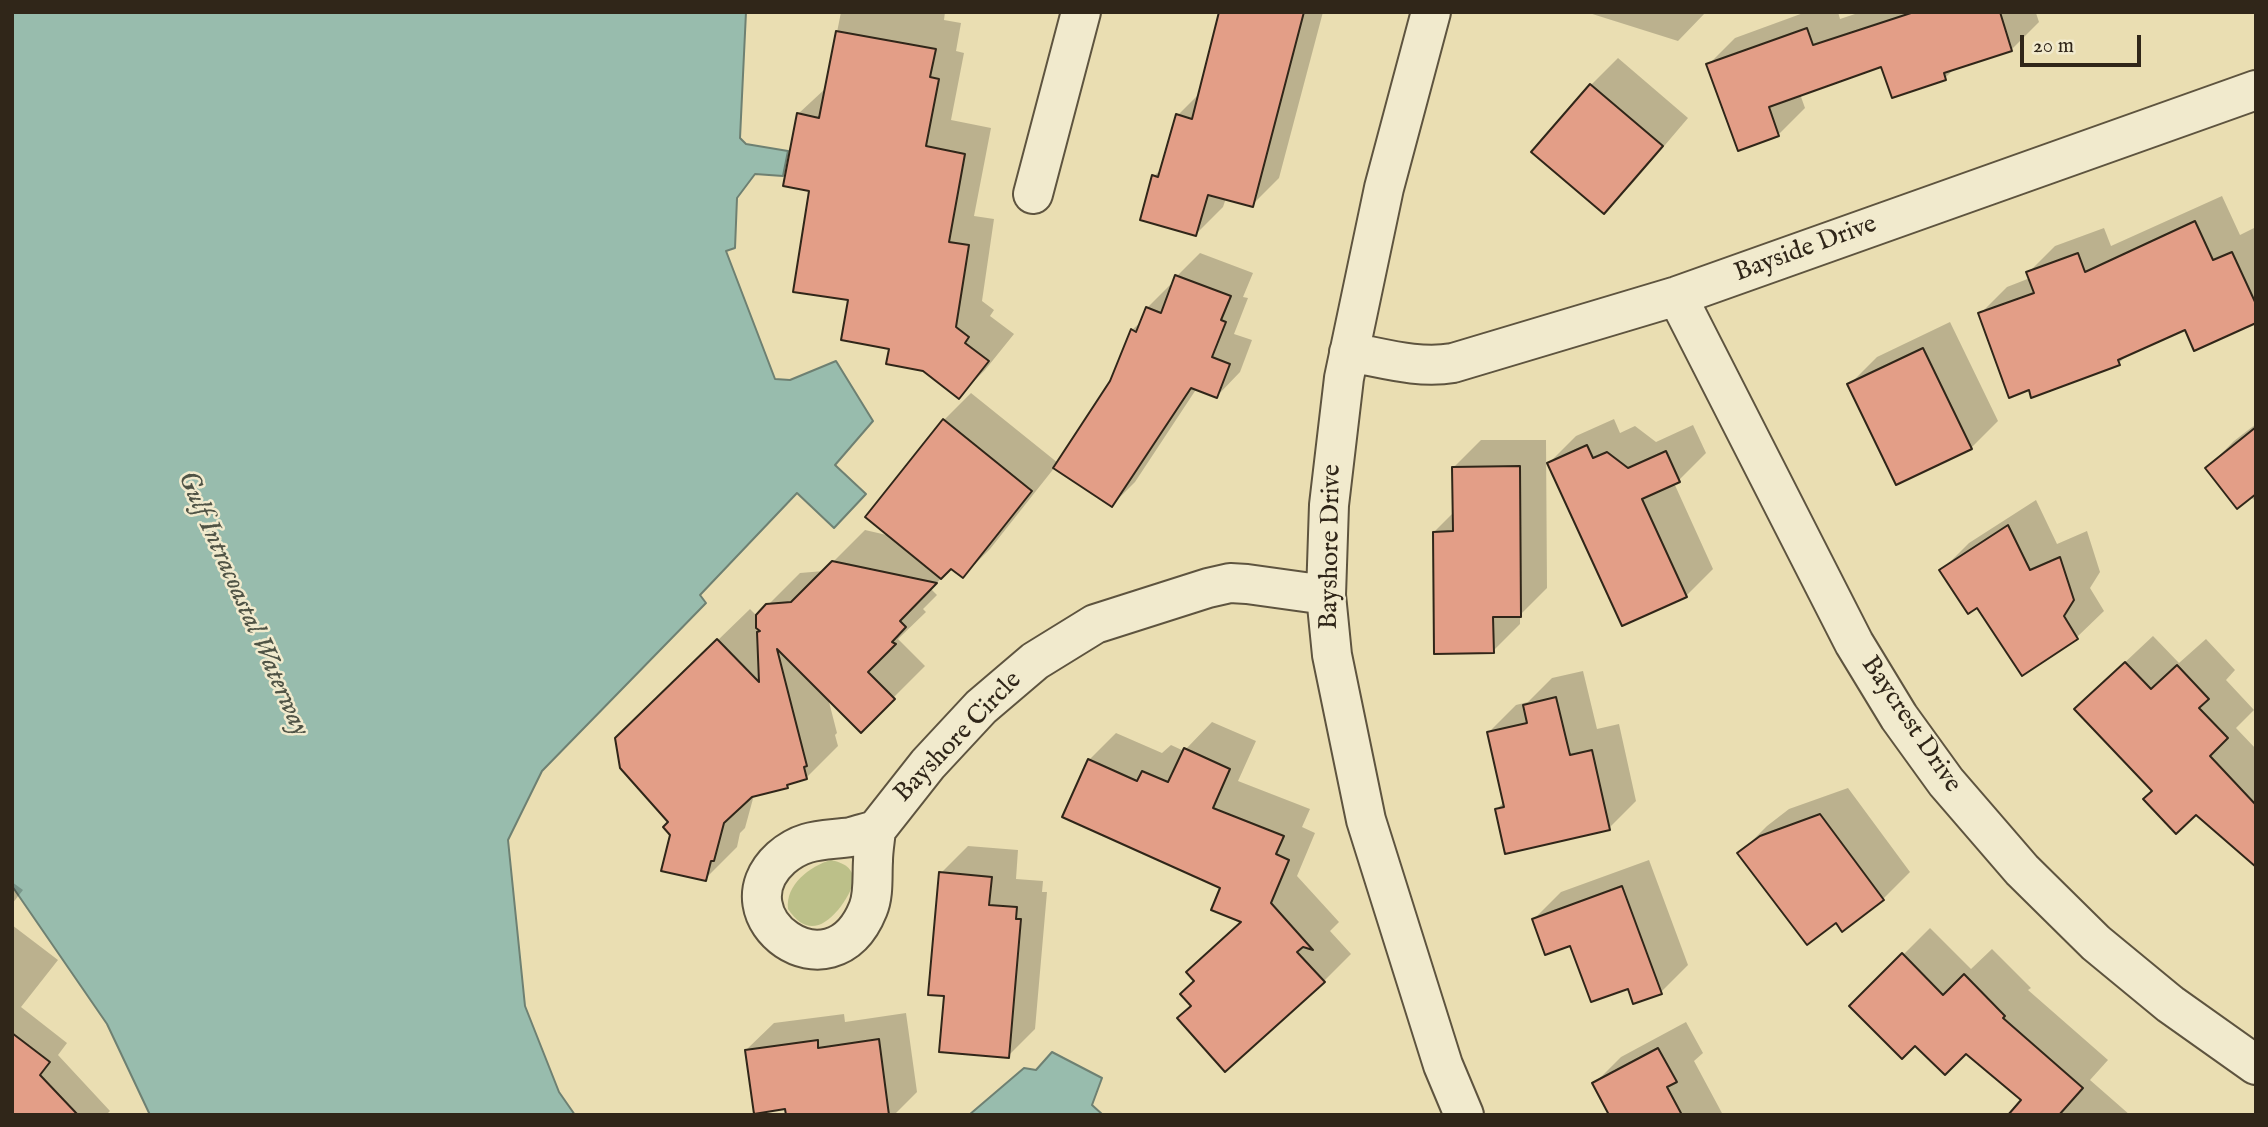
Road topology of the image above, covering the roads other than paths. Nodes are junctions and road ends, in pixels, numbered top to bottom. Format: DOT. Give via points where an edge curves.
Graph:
graph roads {
  1 [pos="1081,12"];
  2 [pos="1432,12"];
  3 [pos="2256,90"];
  4 [pos="1033,194"];
  5 [pos="1677,296"];
  6 [pos="1349,352"];
  7 [pos="1326,595"];
  8 [pos="876,830"];
  9 [pos="2256,1065"];
  10 [pos="1464,1115"];
  1 -- 4 [label="street"];
  2 -- 6 [label="street, Bayshore Drive" via="1384,188"];
  3 -- 5 [label="street, Bayside Drive"];
  5 -- 6 [label="street, Bayside Drive" via="1437,366"];
  5 -- 9 [label="street, Baycrest Drive" via="1854,643 1899,718 1946,782 2022,870 2096,943 2170,1004"];
  6 -- 7 [label="street, Bayshore Drive" via="1329,505"];
  7 -- 8 [label="street, Bayshore Circle" via="1230,583 1095,624 1034,661 981,707"];
  7 -- 10 [label="street, Bayshore Drive" via="1332,655 1366,820 1443,1065"];
}
